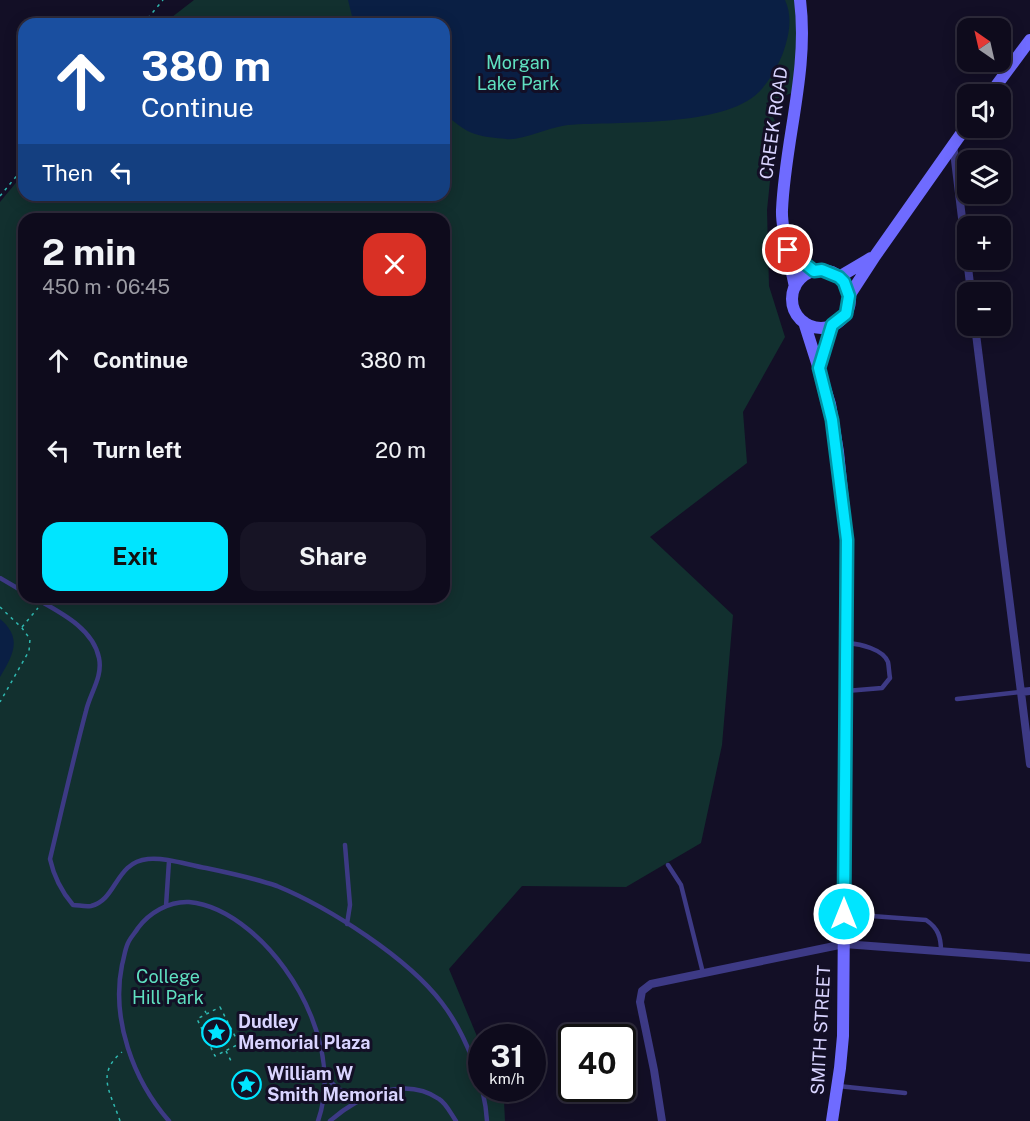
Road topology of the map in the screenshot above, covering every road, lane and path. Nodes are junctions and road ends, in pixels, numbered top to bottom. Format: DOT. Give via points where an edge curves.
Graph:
graph roads {
  1 [pos="163,0"];
  2 [pos="800,0"];
  3 [pos="148,18"];
  4 [pos="1030,40"];
  5 [pos="997,84"];
  6 [pos="958,138"];
  7 [pos="953,144"];
  8 [pos="18,174"];
  9 [pos="0,196"];
  10 [pos="788,250"];
  11 [pos="874,256"];
  12 [pos="814,271"];
  13 [pos="839,277"];
  14 [pos="970,282"];
  15 [pos="795,287"];
  16 [pos="849,296"];
  17 [pos="804,322"];
  18 [pos="832,325"];
  19 [pos="976,336"];
  20 [pos="819,368"];
  21 [pos="0,578"];
  22 [pos="18,588"];
  23 [pos="41,603"];
  24 [pos="44,603"];
  25 [pos="0,608"];
  26 [pos="21,628"];
  27 [pos="847,643"];
  28 [pos="846,691"];
  29 [pos="1026,691"];
  30 [pos="957,699"];
  31 [pos="0,702"];
  32 [pos="1030,764"];
  33 [pos="345,845"];
  34 [pos="169,861"];
  35 [pos="668,865"];
  36 [pos="166,906"];
  37 [pos="844,914"];
  38 [pos="347,924"];
  39 [pos="844,944"];
  40 [pos="941,951"];
  41 [pos="1030,958"];
  42 [pos="703,973"];
  43 [pos="202,1004"];
  44 [pos="206,1014"];
  45 [pos="128,1049"];
  46 [pos="226,1051"];
  47 [pos="323,1059"];
  48 [pos="232,1063"];
  49 [pos="838,1086"];
  50 [pos="904,1093"];
  51 [pos="365,1097"];
  52 [pos="120,1121"];
  53 [pos="169,1121"];
  54 [pos="318,1121"];
  55 [pos="330,1121"];
  56 [pos="456,1121"];
  57 [pos="488,1121"];
  58 [pos="662,1121"];
  59 [pos="832,1121"];
  1 -- 3 [label="path"];
  2 -- 10 [label="street, CREEK ROAD" via="802,56 781,213"];
  4 -- 5 [label="street"];
  6 -- 7 [label="street"];
  7 -- 11 [label="street"];
  7 -- 14 [label="street"];
  8 -- 9 [label="path"];
  10 -- 12 [label="street"];
  10 -- 15 [label="street, CREEK ROAD"];
  11 -- 13 [label="street"];
  11 -- 16 [label="street"];
  12 -- 13 [label="street"];
  12 -- 15 [label="street" via="802,277"];
  13 -- 16 [label="street"];
  15 -- 17 [label="street" via="793,306"];
  16 -- 18 [label="street" via="846,314"];
  17 -- 18 [label="street" via="817,327"];
  17 -- 20 [label="street, SMITH STREET"];
  18 -- 20 [label="street"];
  19 -- 29 [label="street"];
  20 -- 27 [label="street, SMITH STREET" via="830,404 844,509"];
  21 -- 22 [label="lane"];
  23 -- 26 [label="path"];
  24 -- 34 [label="lane" via="75,622 88,636 99,658 98,682 87,706 50,859 62,892 73,905 91,906 106,898 121,873 133,863 149,859"];
  25 -- 26 [label="path"];
  26 -- 31 [label="path" via="30,639 28,651"];
  27 -- 28 [label="street, SMITH STREET"];
  27 -- 28 [label="lane" via="861,644 884,656 890,678 882,688"];
  28 -- 37 [label="street, SMITH STREET"];
  29 -- 30 [label="lane"];
  29 -- 32 [label="street"];
  33 -- 38 [label="lane" via="351,905"];
  34 -- 36 [label="lane"];
  34 -- 38 [label="lane" via="276,886"];
  35 -- 42 [label="lane" via="681,885"];
  36 -- 45 [label="lane" via="144,919 127,944 119,980 120,1017"];
  36 -- 47 [label="lane" via="187,902 211,907 235,918 259,938 301,993"];
  37 -- 39 [label="street, SMITH STREET"];
  37 -- 40 [label="lane" via="926,920 939,933"];
  38 -- 57 [label="lane" via="380,945 442,1004 462,1036 478,1074"];
  39 -- 40 [label="street"];
  39 -- 42 [label="street"];
  39 -- 49 [label="street, SMITH STREET"];
  40 -- 41 [label="street"];
  42 -- 58 [label="street" via="651,984 642,991 640,1002"];
  43 -- 44 [label="path"];
  44 -- 46 [label="path" via="197,1019 215,1056"];
  44 -- 46 [label="path" via="220,1007 225,1016 239,1044"];
  45 -- 52 [label="path" via="109,1064 107,1074"];
  45 -- 53 [label="lane" via="146,1088"];
  46 -- 48 [label="path"];
  47 -- 51 [label="lane" via="333,1086"];
  47 -- 54 [label="lane"];
  49 -- 50 [label="lane"];
  49 -- 59 [label="street, SMITH STREET"];
  51 -- 55 [label="lane"];
  51 -- 56 [label="lane" via="392,1090 418,1090 440,1099"];
}
